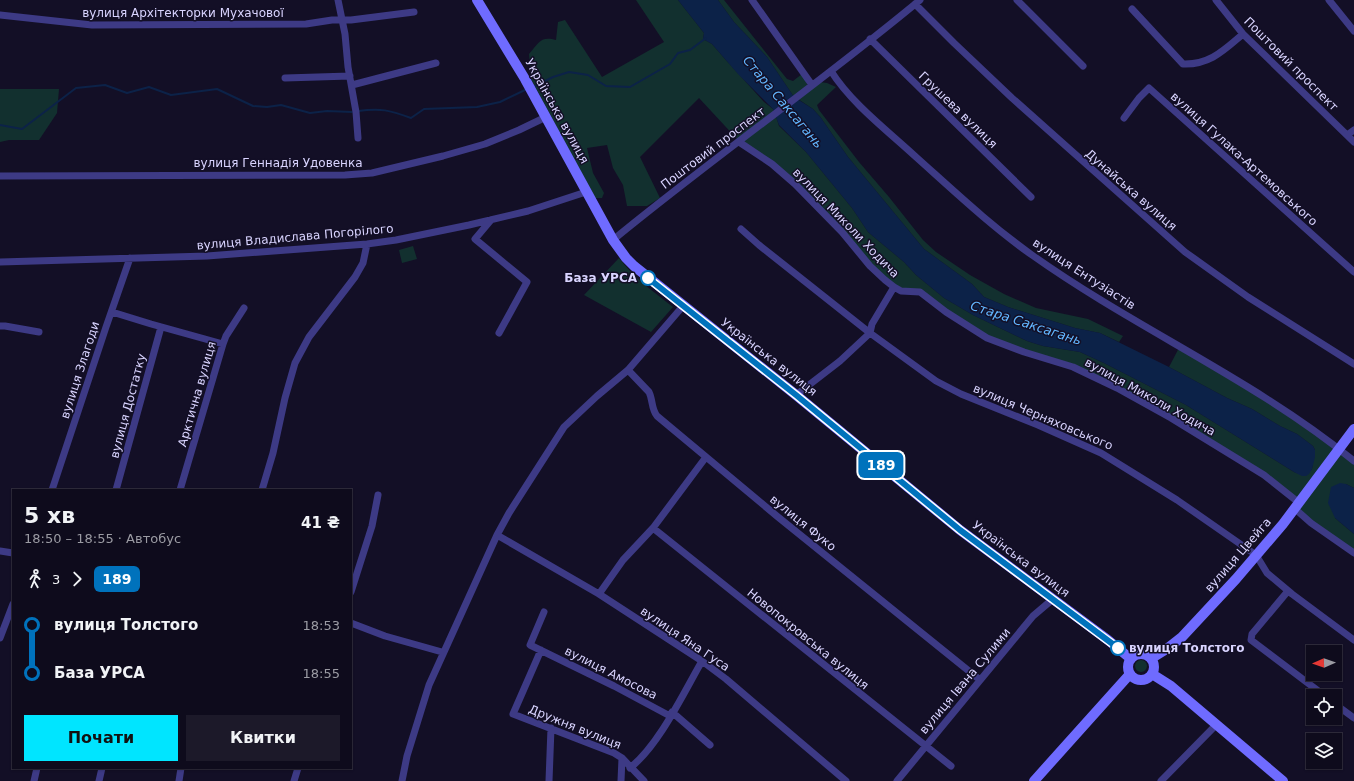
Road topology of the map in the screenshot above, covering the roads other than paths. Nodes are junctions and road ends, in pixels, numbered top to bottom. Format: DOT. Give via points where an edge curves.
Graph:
graph roads {
  1 [pos="338,0"];
  2 [pos="478,0"];
  3 [pos="752,0"];
  4 [pos="1018,0"];
  5 [pos="1216,0"];
  6 [pos="1329,0"];
  7 [pos="917,2"];
  8 [pos="1132,9"];
  9 [pos="414,12"];
  10 [pos="0,15"];
  11 [pos="342,19"];
  12 [pos="1354,31"];
  13 [pos="1243,34"];
  14 [pos="870,39"];
  15 [pos="436,63"];
  16 [pos="1083,66"];
  17 [pos="831,71"];
  18 [pos="350,76"];
  19 [pos="285,78"];
  20 [pos="352,85"];
  21 [pos="812,85"];
  22 [pos="546,117"];
  23 [pos="1124,118"];
  24 [pos="1354,130"];
  25 [pos="1347,135"];
  26 [pos="358,138"];
  27 [pos="739,142"];
  28 [pos="1354,142"];
  29 [pos="0,176"];
  30 [pos="586,192"];
  31 [pos="1031,197"];
  32 [pos="491,220"];
  33 [pos="741,229"];
  34 [pos="614,240"];
  35 [pos="367,244"];
  36 [pos="130,258"];
  37 [pos="0,262"];
  38 [pos="1354,272"];
  39 [pos="894,287"];
  40 [pos="683,306"];
  41 [pos="244,308"];
  42 [pos="112,312"];
  43 [pos="0,326"];
  44 [pos="160,327"];
  45 [pos="39,332"];
  46 [pos="499,333"];
  47 [pos="870,333"];
  48 [pos="223,344"];
  49 [pos="1354,364"];
  50 [pos="628,370"];
  51 [pos="796,395"];
  52 [pos="1354,429"];
  53 [pos="1335,453"];
  54 [pos="706,457"];
  55 [pos="1354,461"];
  56 [pos="52,489"];
  57 [pos="116,489"];
  58 [pos="180,489"];
  59 [pos="262,489"];
  60 [pos="378,496"];
  61 [pos="1296,505"];
  62 [pos="653,528"];
  63 [pos="497,535"];
  64 [pos="0,551"];
  65 [pos="12,553"];
  66 [pos="1354,553"];
  67 [pos="1256,555"];
  68 [pos="352,589"];
  69 [pos="1288,591"];
  70 [pos="599,594"];
  71 [pos="1053,599"];
  72 [pos="12,607"];
  73 [pos="544,612"];
  74 [pos="352,623"];
  75 [pos="0,638"];
  76 [pos="1354,640"];
  77 [pos="542,650"];
  78 [pos="442,652"];
  79 [pos="1131,658"];
  80 [pos="1152,658"];
  81 [pos="702,661"];
  82 [pos="1130,674"];
  83 [pos="1152,674"];
  84 [pos="980,680"];
  85 [pos="1316,689"];
  86 [pos="1342,709"];
  87 [pos="671,714"];
  88 [pos="1354,718"];
  89 [pos="1216,724"];
  90 [pos="551,728"];
  91 [pos="710,745"];
  92 [pos="925,746"];
  93 [pos="622,758"];
  94 [pos="951,766"];
  95 [pos="630,768"];
  96 [pos="37,769"];
  97 [pos="102,769"];
  98 [pos="181,769"];
  99 [pos="298,769"];
  100 [pos="1278,779"];
  101 [pos="34,781"];
  102 [pos="99,781"];
  103 [pos="179,781"];
  104 [pos="294,781"];
  105 [pos="402,781"];
  106 [pos="549,781"];
  107 [pos="621,781"];
  108 [pos="644,781"];
  109 [pos="846,781"];
  110 [pos="897,781"];
  111 [pos="1034,781"];
  112 [pos="1161,781"];
  1 -- 11 [label="street"];
  2 -- 22 [label="street, Українська вулиця"];
  3 -- 21 [label="street"];
  4 -- 16 [label="street"];
  5 -- 13 [label="street, Поштовий проспект"];
  6 -- 12 [label="street"];
  7 -- 14 [label="street, Поштовий проспект"];
  7 -- 49 [label="street, Дунайська вулиця" via="954,44 1184,252 1248,297"];
  8 -- 13 [label="street" via="1183,64 1194,64 1212,58"];
  9 -- 11 [label="street, вулиця Архітекторки Мухачової"];
  10 -- 11 [label="street, вулиця Архітекторки Мухачової" via="92,26 306,24"];
  11 -- 18 [label="street"];
  13 -- 25 [label="street, Поштовий проспект"];
  14 -- 17 [label="street, Поштовий проспект"];
  14 -- 31 [label="street, Грушева вулиця"];
  15 -- 20 [label="street"];
  17 -- 21 [label="street, Поштовий проспект"];
  17 -- 53 [label="street, вулиця Ентузіастів" via="840,84 894,136 991,224 1032,255 1143,325 1245,384"];
  18 -- 19 [label="street"];
  18 -- 20 [label="street"];
  20 -- 26 [label="street"];
  21 -- 27 [label="street, Поштовий проспект"];
  22 -- 29 [label="street, вулиця Геннадія Удовенка" via="485,144 372,173"];
  22 -- 30 [label="street, Українська вулиця"];
  23 -- 38 [label="street, вулиця Гулака-Артемовського" via="1149,88"];
  24 -- 25 [label="street"];
  25 -- 28 [label="street, Поштовий проспект"];
  27 -- 34 [label="street, Поштовий проспект"];
  27 -- 39 [label="street, вулиця Миколи Ходича" via="772,164 795,184 842,232 870,266"];
  30 -- 32 [label="street, вулиця Владислава Погорілого"];
  30 -- 34 [label="street, Українська вулиця"];
  32 -- 35 [label="street, вулиця Владислава Погорілого"];
  32 -- 46 [label="street" via="475,239 527,282"];
  33 -- 47 [label="street, вулиця Черняховського"];
  34 -- 40 [label="street, Українська вулиця" via="634,266"];
  35 -- 36 [label="street, вулиця Владислава Погорілого" via="207,256"];
  35 -- 59 [label="street" via="363,263 355,277 309,337 295,363"];
  36 -- 37 [label="street, вулиця Владислава Погорілого"];
  36 -- 42 [label="street, вулиця Злагоди"];
  39 -- 47 [label="street" via="872,324"];
  39 -- 61 [label="street, вулиця Миколи Ходича" via="901,291 920,292 987,338 1073,367 1117,388 1264,475"];
  40 -- 50 [label="street"];
  40 -- 51 [label="street, Українська вулиця"];
  41 -- 48 [label="street, Арктична вулиця"];
  42 -- 44 [label="street"];
  42 -- 56 [label="street, вулиця Злагоди"];
  43 -- 45 [label="street"];
  44 -- 48 [label="street"];
  44 -- 57 [label="street, вулиця Достатку"];
  47 -- 51 [label="street" via="840,361"];
  47 -- 67 [label="street, вулиця Черняховського" via="936,381 961,394 1101,453 1157,487"];
  48 -- 58 [label="street, Арктична вулиця"];
  50 -- 54 [label="street, вулиця Фуко" via="649,392 657,416"];
  50 -- 63 [label="street" via="564,427"];
  51 -- 71 [label="street, Українська вулиця" via="944,517"];
  52 -- 53 [label="street, вулиця Цвейга"];
  53 -- 55 [label="street, вулиця Ентузіастів"];
  53 -- 61 [label="street, вулиця Цвейга"];
  54 -- 62 [label="street"];
  54 -- 84 [label="street, вулиця Фуко"];
  60 -- 68 [label="street" via="372,526"];
  61 -- 66 [label="street, вулиця Миколи Ходича" via="1311,522"];
  61 -- 67 [label="street, вулиця Цвейга"];
  62 -- 70 [label="street" via="623,560"];
  62 -- 92 [label="street, Новопокровська вулиця"];
  63 -- 70 [label="street, вулиця Яна Гуса"];
  63 -- 78 [label="street"];
  64 -- 65 [label="street"];
  67 -- 69 [label="street, вулиця Черняховського" via="1267,573"];
  67 -- 80 [label="street, вулиця Цвейга" via="1182,637"];
  69 -- 76 [label="street, вулиця Черняховського"];
  69 -- 85 [label="street" via="1251,637"];
  70 -- 81 [label="street, вулиця Яна Гуса"];
  71 -- 79 [label="street, Українська вулиця"];
  71 -- 84 [label="street, вулиця Івана Сулими" via="1033,616"];
  72 -- 75 [label="street"];
  73 -- 77 [label="street, вулиця Амосова" via="530,645"];
  74 -- 78 [label="street" via="385,636"];
  77 -- 87 [label="street, вулиця Амосова"];
  77 -- 90 [label="street, Дружня вулиця" via="513,714"];
  78 -- 105 [label="street" via="428,685"];
  79 -- 80 [label="street" via="1141,653"];
  79 -- 82 [label="street" via="1128,666"];
  80 -- 83 [label="street"];
  81 -- 87 [label="street"];
  81 -- 109 [label="street, вулиця Яна Гуса"];
  82 -- 83 [label="street" via="1141,680"];
  82 -- 111 [label="street"];
  83 -- 89 [label="street" via="1171,686"];
  84 -- 92 [label="street, вулиця Івана Сулими"];
  86 -- 88 [label="street"];
  87 -- 91 [label="street, вулиця Амосова" via="680,718"];
  87 -- 95 [label="street" via="640,760"];
  89 -- 100 [label="street"];
  89 -- 112 [label="street"];
  90 -- 93 [label="street, Дружня вулиця"];
  90 -- 106 [label="street"];
  92 -- 94 [label="street, Новопокровська вулиця"];
  92 -- 110 [label="street, вулиця Івана Сулими"];
  93 -- 95 [label="street, Дружня вулиця"];
  93 -- 107 [label="street"];
  95 -- 108 [label="street, Дружня вулиця"];
  96 -- 101 [label="street"];
  97 -- 102 [label="street"];
  98 -- 103 [label="street"];
  99 -- 104 [label="street"];
}
